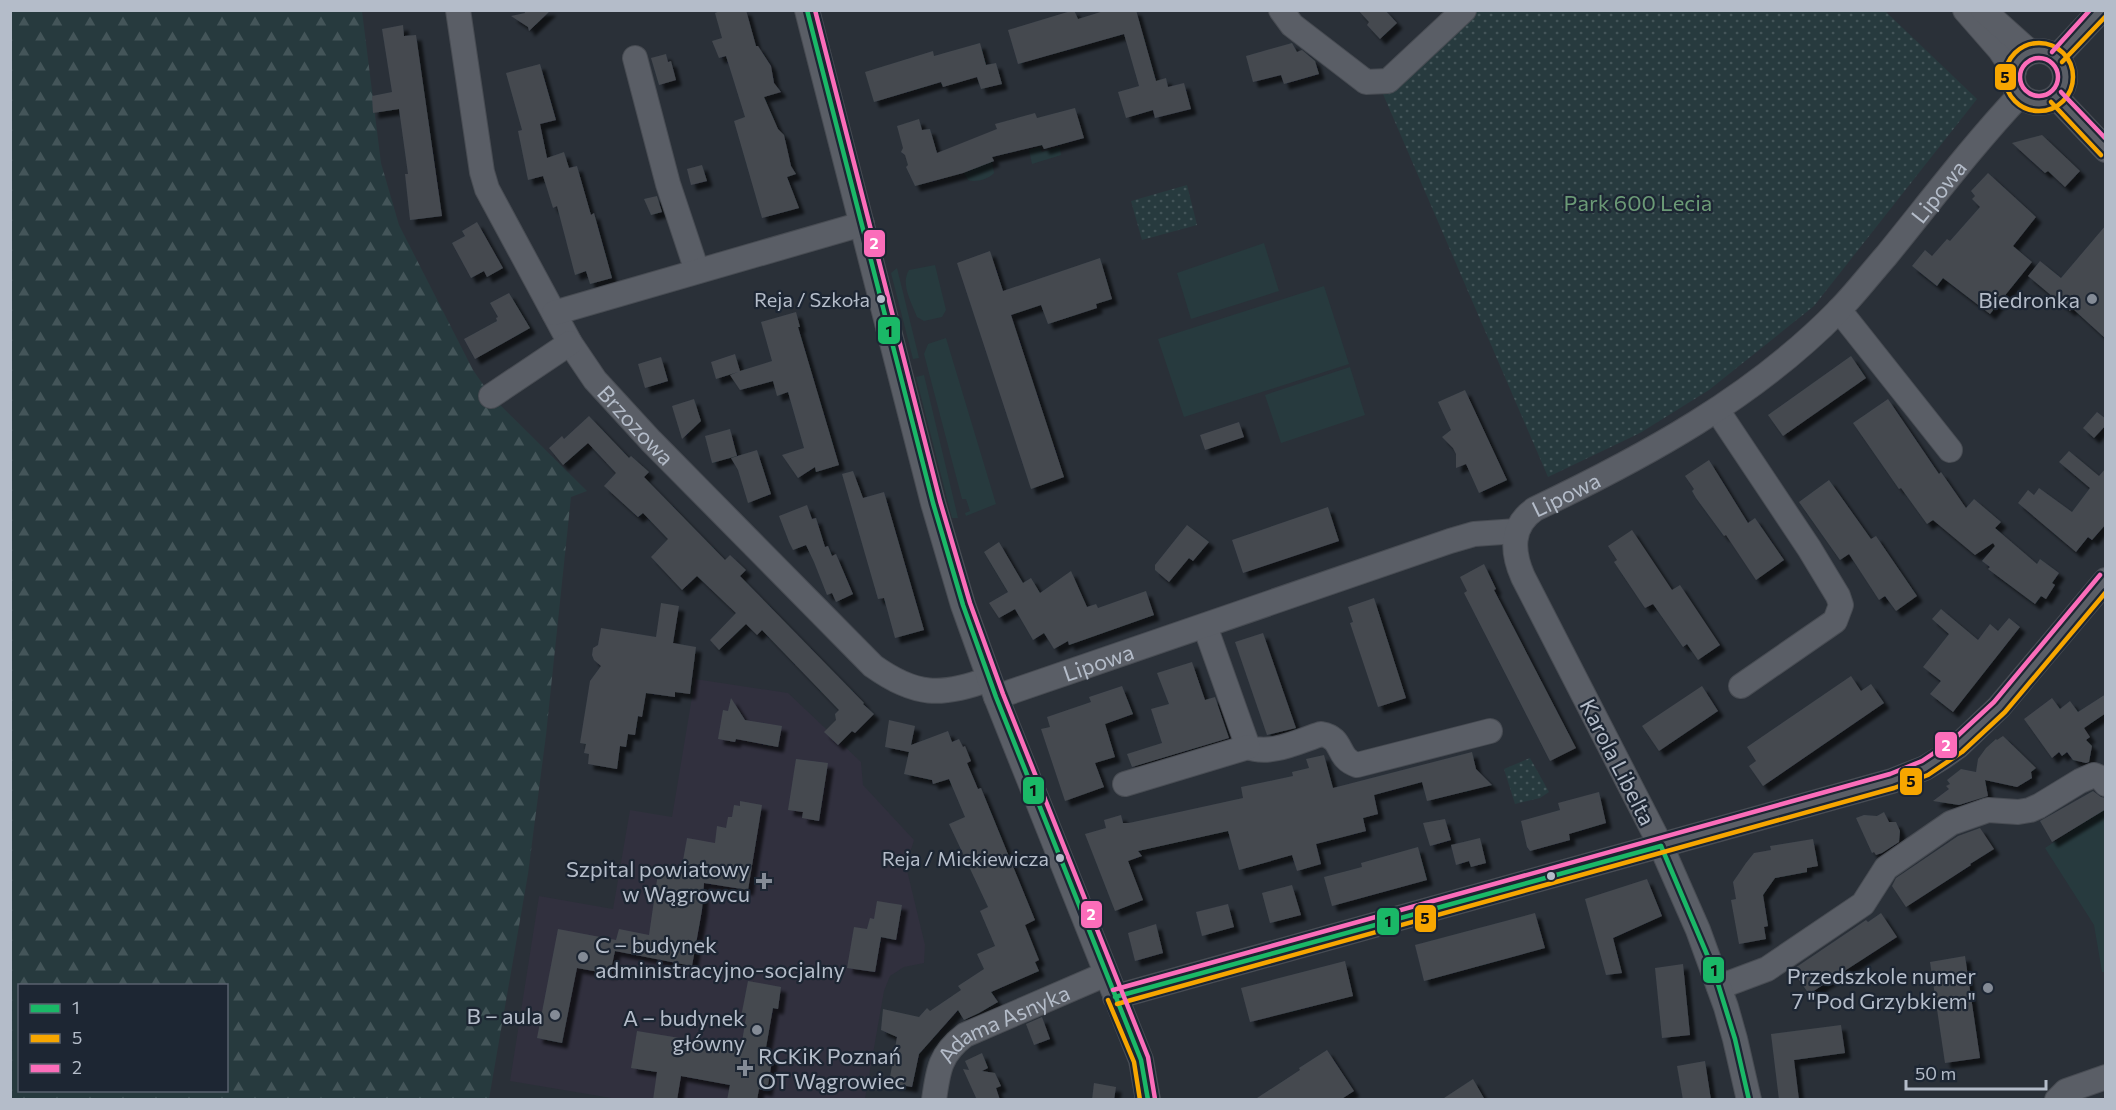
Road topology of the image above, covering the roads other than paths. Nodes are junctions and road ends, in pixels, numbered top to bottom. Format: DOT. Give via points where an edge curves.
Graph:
graph roads {
  1 [pos="458,10"];
  2 [pos="807,10"];
  3 [pos="1281,10"];
  4 [pos="1464,10"];
  5 [pos="1965,10"];
  6 [pos="1983,10"];
  7 [pos="2101,10"];
  8 [pos="2030,52"];
  9 [pos="2057,57"];
  10 [pos="635,58"];
  11 [pos="2014,70"];
  12 [pos="2020,95"];
  13 [pos="2056,97"];
  14 [pos="2106,150"];
  15 [pos="862,224"];
  16 [pos="697,271"];
  17 [pos="1839,310"];
  18 [pos="554,313"];
  19 [pos="570,343"];
  20 [pos="491,396"];
  21 [pos="1717,410"];
  22 [pos="1950,450"];
  23 [pos="1517,531"];
  24 [pos="2101,594"];
  25 [pos="1205,626"];
  26 [pos="1741,686"];
  27 [pos="992,688"];
  28 [pos="1490,731"];
  29 [pos="1248,747"];
  30 [pos="1125,784"];
  31 [pos="2106,784"];
  32 [pos="1661,846"];
  33 [pos="1106,974"];
  34 [pos="1719,987"];
  35 [pos="1115,997"];
  36 [pos="2106,1077"];
  37 [pos="933,1100"];
  38 [pos="1148,1100"];
  39 [pos="1749,1100"];
  40 [pos="2056,1100"];
  1 -- 18 [label="street, Brzozowa" via="487,189"];
  2 -- 15 [label="street"];
  3 -- 4 [label="street" via="1292,25 1366,82 1389,81"];
  5 -- 11 [label="street"];
  6 -- 8 [label="street"];
  7 -- 9 [label="street"];
  8 -- 9 [label="street" via="2042,51"];
  8 -- 11 [label="street"];
  9 -- 13 [label="street" via="2066,81"];
  10 -- 16 [label="street" via="668,184"];
  11 -- 12 [label="street" via="2014,86"];
  12 -- 13 [label="street" via="2036,104"];
  12 -- 17 [label="street, Lipowa"];
  13 -- 14 [label="street"];
  15 -- 16 [label="street"];
  15 -- 27 [label="street" via="939,526"];
  16 -- 18 [label="street"];
  17 -- 21 [label="street, Lipowa" via="1790,355"];
  17 -- 22 [label="street"];
  18 -- 19 [label="street, Brzozowa"];
  19 -- 20 [label="street"];
  19 -- 27 [label="street, Brzozowa" via="596,380 651,441 873,666 893,680 917,689"];
  21 -- 23 [label="street, Lipowa" via="1654,449 1535,509"];
  21 -- 26 [label="street" via="1809,548 1841,605 1835,621"];
  23 -- 25 [label="street, Lipowa" via="1474,534 1450,541"];
  23 -- 32 [label="street, Karola Libelta" via="1515,557 1523,577"];
  24 -- 32 [label="street" via="1988,719 1957,747 1925,768 1882,784"];
  25 -- 27 [label="street, Lipowa"];
  25 -- 29 [label="street"];
  27 -- 33 [label="street"];
  28 -- 29 [label="street" via="1357,765 1344,759 1328,735 1267,750"];
  29 -- 30 [label="street"];
  31 -- 34 [label="street" via="2094,775 2030,810 1988,810 1951,823 1886,868 1863,904 1767,969"];
  32 -- 34 [label="street, Karola Libelta"];
  32 -- 35 [label="street"];
  33 -- 35 [label="street"];
  33 -- 37 [label="street, Adama Asnyka" via="965,1035 944,1056"];
  34 -- 39 [label="street, Karola Libelta" via="1736,1039"];
  35 -- 38 [label="street" via="1141,1060"];
  36 -- 40 [label="street" via="2066,1091"];
}
